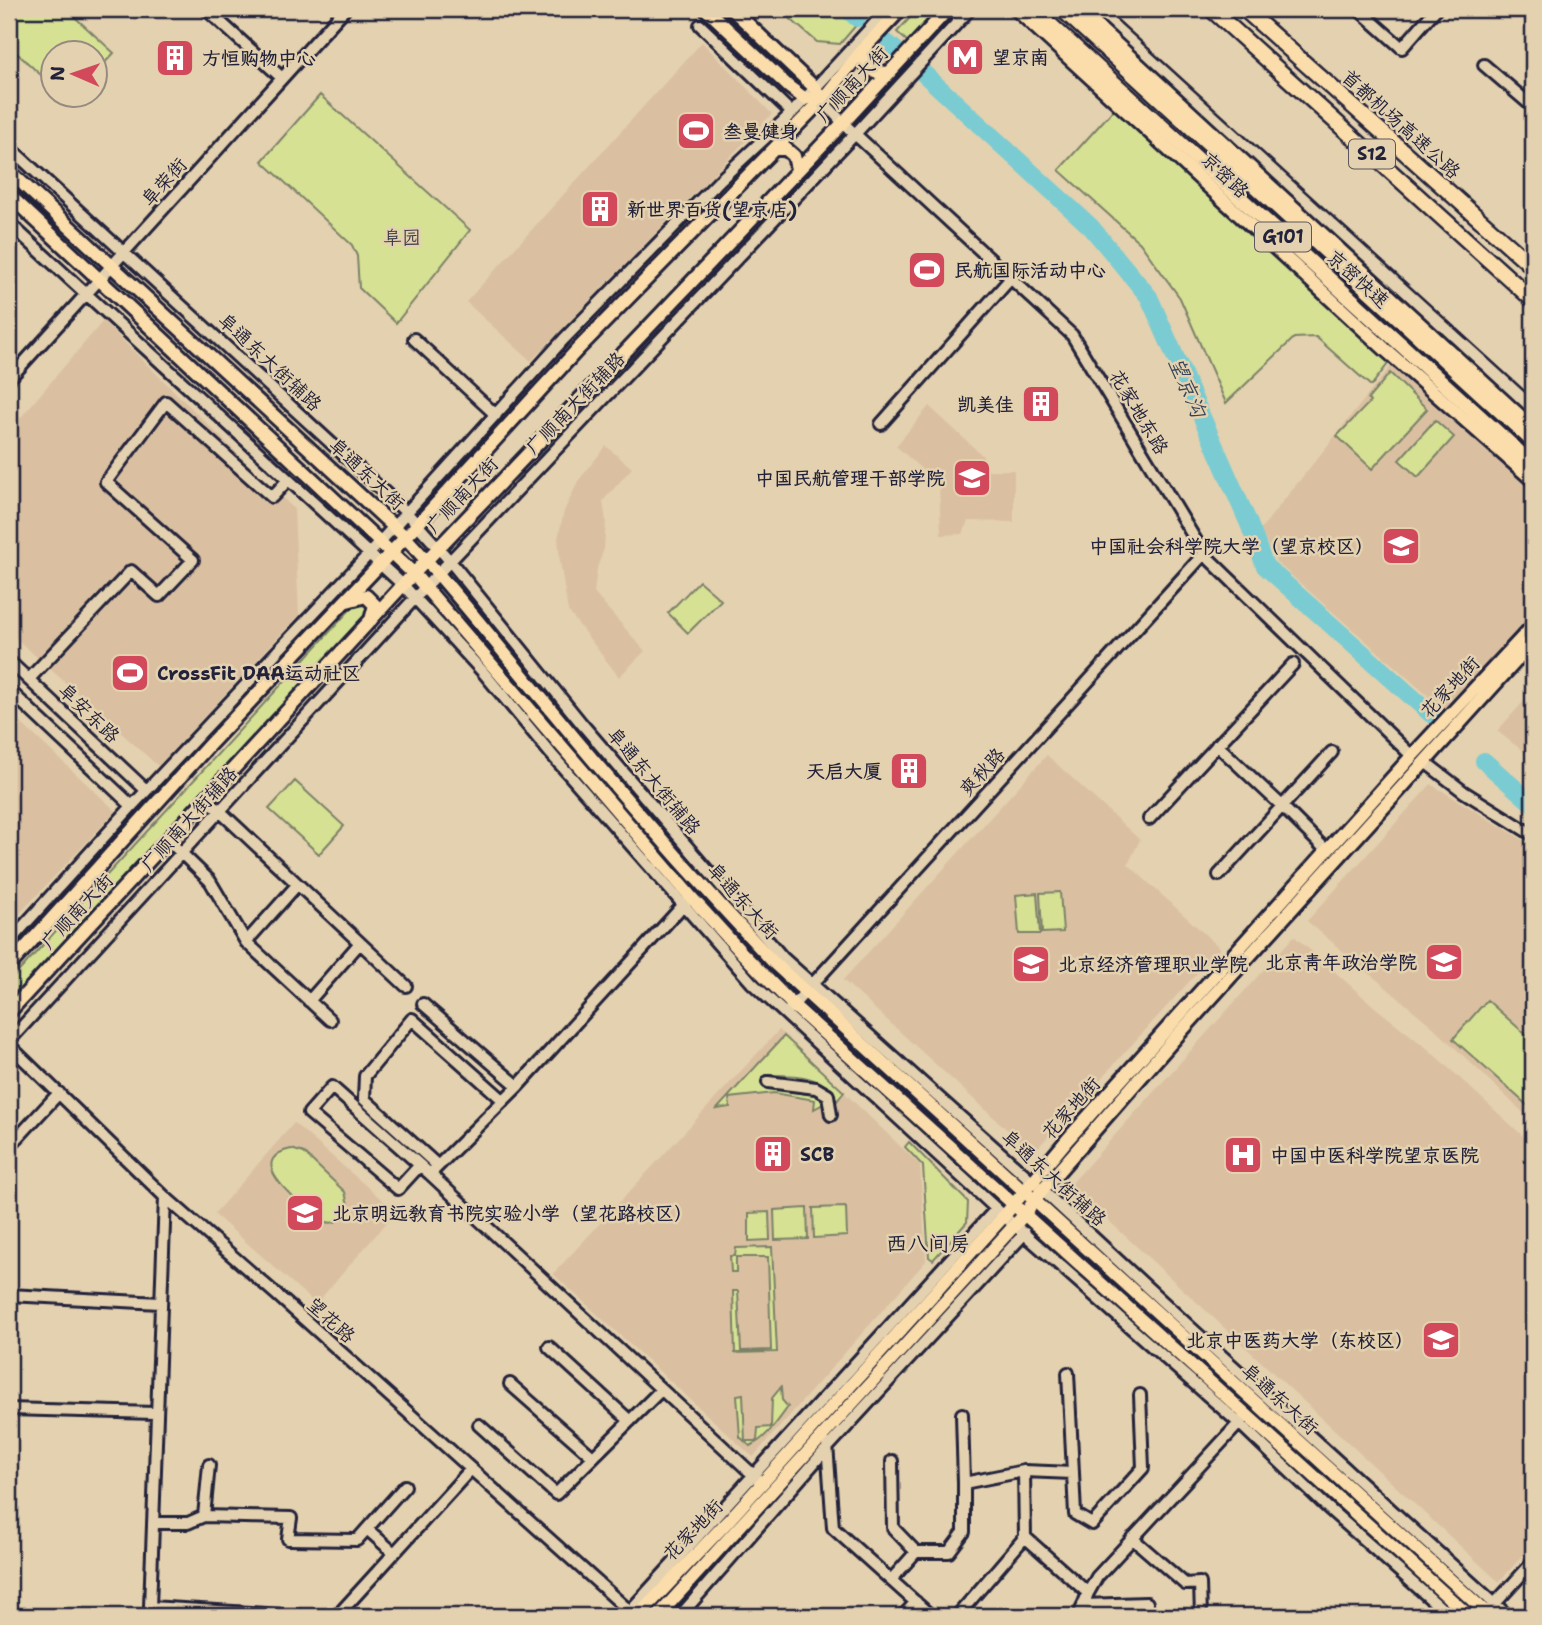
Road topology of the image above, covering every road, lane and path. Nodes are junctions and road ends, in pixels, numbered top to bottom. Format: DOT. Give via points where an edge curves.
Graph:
graph roads {
  1 [pos="206,9"];
  2 [pos="345,9"];
  3 [pos="706,9"];
  4 [pos="732,9"];
  5 [pos="888,9"];
  6 [pos="901,9"];
  7 [pos="948,9"];
  8 [pos="970,9"];
  9 [pos="1016,9"];
  10 [pos="1033,9"];
  11 [pos="1062,9"];
  12 [pos="1078,9"];
  13 [pos="1211,9"];
  14 [pos="1244,9"];
  15 [pos="1358,9"];
  16 [pos="1436,9"];
  17 [pos="700,25"];
  18 [pos="866,46"];
  19 [pos="1484,65"];
  20 [pos="889,73"];
  21 [pos="282,78"];
  22 [pos="815,88"];
  23 [pos="804,99"];
  24 [pos="821,100"];
  25 [pos="1533,107"];
  26 [pos="793,113"];
  27 [pos="843,123"];
  28 [pos="855,134"];
  29 [pos="9,147"];
  30 [pos="774,149"];
  31 [pos="797,169"];
  32 [pos="9,171"];
  33 [pos="9,195"];
  34 [pos="9,223"];
  35 [pos="125,251"];
  36 [pos="113,265"];
  37 [pos="1533,267"];
  38 [pos="100,278"];
  39 [pos="1011,278"];
  40 [pos="86,294"];
  41 [pos="1533,300"];
  42 [pos="414,339"];
  43 [pos="9,379"];
  44 [pos="496,415"];
  45 [pos="881,424"];
  46 [pos="1533,428"];
  47 [pos="1533,441"];
  48 [pos="1533,465"];
  49 [pos="288,480"];
  50 [pos="1533,480"];
  51 [pos="407,513"];
  52 [pos="417,525"];
  53 [pos="394,526"];
  54 [pos="405,537"];
  55 [pos="379,542"];
  56 [pos="439,548"];
  57 [pos="391,553"];
  58 [pos="369,554"];
  59 [pos="1204,554"];
  60 [pos="427,560"];
  61 [pos="450,561"];
  62 [pos="379,564"];
  63 [pos="438,573"];
  64 [pos="414,574"];
  65 [pos="403,585"];
  66 [pos="426,586"];
  67 [pos="415,598"];
  68 [pos="347,601"];
  69 [pos="371,620"];
  70 [pos="1533,626"];
  71 [pos="1533,642"];
  72 [pos="9,661"];
  73 [pos="1293,664"];
  74 [pos="29,679"];
  75 [pos="9,691"];
  76 [pos="199,736"];
  77 [pos="209,745"];
  78 [pos="1217,746"];
  79 [pos="1332,752"];
  80 [pos="1412,756"];
  81 [pos="1425,762"];
  82 [pos="128,775"];
  83 [pos="114,789"];
  84 [pos="146,790"];
  85 [pos="207,799"];
  86 [pos="132,806"];
  87 [pos="1282,806"];
  88 [pos="220,810"];
  89 [pos="1149,819"];
  90 [pos="1533,835"];
  91 [pos="169,841"];
  92 [pos="1327,851"];
  93 [pos="181,853"];
  94 [pos="1219,875"];
  95 [pos="297,884"];
  96 [pos="687,901"];
  97 [pos="9,942"];
  98 [pos="246,942"];
  99 [pos="359,944"];
  100 [pos="9,966"];
  101 [pos="406,986"];
  102 [pos="810,988"];
  103 [pos="28,991"];
  104 [pos="9,993"];
  105 [pos="309,1001"];
  106 [pos="423,1004"];
  107 [pos="789,1009"];
  108 [pos="9,1012"];
  109 [pos="330,1020"];
  110 [pos="9,1043"];
  111 [pos="768,1082"];
  112 [pos="518,1086"];
  113 [pos="59,1093"];
  114 [pos="503,1100"];
  115 [pos="831,1115"];
  116 [pos="9,1147"];
  117 [pos="420,1165"];
  118 [pos="434,1170"];
  119 [pos="1033,1191"];
  120 [pos="165,1196"];
  121 [pos="1012,1204"];
  122 [pos="1010,1216"];
  123 [pos="1025,1233"];
  124 [pos="9,1295"];
  125 [pos="160,1303"];
  126 [pos="549,1347"];
  127 [pos="1068,1373"];
  128 [pos="510,1384"];
  129 [pos="661,1390"];
  130 [pos="1140,1395"];
  131 [pos="9,1409"];
  132 [pos="155,1413"];
  133 [pos="962,1414"];
  134 [pos="1243,1420"];
  135 [pos="630,1421"];
  136 [pos="479,1425"];
  137 [pos="826,1431"];
  138 [pos="828,1447"];
  139 [pos="593,1457"];
  140 [pos="892,1461"];
  141 [pos="209,1465"];
  142 [pos="471,1469"];
  143 [pos="1024,1471"];
  144 [pos="1073,1473"];
  145 [pos="757,1479"];
  146 [pos="964,1483"];
  147 [pos="405,1486"];
  148 [pos="204,1516"];
  149 [pos="153,1523"];
  150 [pos="366,1529"];
  151 [pos="1025,1537"];
  152 [pos="1132,1538"];
  153 [pos="916,1552"];
  154 [pos="394,1553"];
  155 [pos="1533,1562"];
  156 [pos="891,1580"];
  157 [pos="1087,1593"];
  158 [pos="916,1602"];
  159 [pos="1081,1611"];
  160 [pos="1490,1611"];
  161 [pos="632,1615"];
  162 [pos="302,1616"];
  163 [pos="337,1616"];
  164 [pos="659,1616"];
  165 [pos="680,1616"];
  166 [pos="903,1616"];
  167 [pos="932,1616"];
  168 [pos="957,1616"];
  169 [pos="1148,1616"];
  170 [pos="1201,1616"];
  171 [pos="1450,1616"];
  172 [pos="1469,1616"];
  173 [pos="1508,1616"];
  1 -- 21 [label="street"];
  2 -- 21 [label="street, 阜荣街"];
  3 -- 23 [label="main road"];
  4 -- 22 [label="main road"];
  5 -- 22 [label="street"];
  6 -- 18 [label="main road, 广顺南大街"];
  7 -- 20 [label="main road, 广顺南大街"];
  8 -- 28 [label="street, 广顺南大街辅路"];
  9 -- 50 [label="main road, 京密路 / G101"];
  10 -- 48 [label="highway, 京密快速 / G101"];
  11 -- 47 [label="highway, 京密快速 / G101"];
  12 -- 46 [label="main road, 京密路 / G101"];
  13 -- 41 [label="highway, S12"];
  14 -- 37 [label="highway, 首都机场高速公路 / S12"];
  15 -- 16 [label="street" via="1402,48"];
  17 -- 26 [label="street"];
  18 -- 20 [label="main road" via="865,63 875,72"];
  18 -- 24 [label="main road, 广顺南大街"];
  19 -- 25 [label="street"];
  20 -- 27 [label="main road, 广顺南大街"];
  21 -- 35 [label="street, 阜荣街"];
  22 -- 23 [label="street"];
  22 -- 24 [label="main road"];
  23 -- 24 [label="main road"];
  23 -- 26 [label="street"];
  24 -- 27 [label="street, 花家地东路"];
  24 -- 30 [label="main road, 广顺南大街"];
  26 -- 44 [label="street" via="721,179"];
  27 -- 28 [label="street, 花家地东路"];
  27 -- 31 [label="main road, 广顺南大街"];
  28 -- 39 [label="street, 花家地东路"];
  28 -- 61 [label="street, 广顺南大街辅路"];
  29 -- 35 [label="street, 阜通东大街辅路"];
  30 -- 31 [label="main road" via="786,149 794,156"];
  30 -- 52 [label="main road, 广顺南大街" via="577,350"];
  31 -- 56 [label="main road, 广顺南大街"];
  32 -- 36 [label="main road, 阜通东大街"];
  33 -- 38 [label="main road, 阜通东大街"];
  34 -- 40 [label="street"];
  35 -- 36 [label="street, 阜荣街"];
  35 -- 51 [label="street, 阜通东大街辅路"];
  36 -- 38 [label="street, 阜荣街"];
  36 -- 53 [label="main road, 阜通东大街"];
  38 -- 40 [label="street, 阜荣街"];
  38 -- 55 [label="main road, 阜通东大街"];
  39 -- 45 [label="street"];
  39 -- 59 [label="street, 花家地东路" via="1072,335"];
  40 -- 43 [label="street, 阜荣街"];
  40 -- 49 [label="street"];
  42 -- 44 [label="street"];
  44 -- 51 [label="street"];
  49 -- 58 [label="street"];
  49 -- 74 [label="street" via="272,497 166,402 106,482 193,560 159,596 131,571"];
  51 -- 52 [label="street, 阜通东大街辅路"];
  51 -- 53 [label="street"];
  52 -- 54 [label="main road, 广顺南大街"];
  52 -- 56 [label="street, 阜通东大街辅路"];
  53 -- 54 [label="main road, 阜通东大街"];
  53 -- 55 [label="street"];
  54 -- 57 [label="main road, 广顺南大街"];
  54 -- 60 [label="main road, 阜通东大街"];
  55 -- 57 [label="main road, 阜通东大街"];
  55 -- 58 [label="street"];
  56 -- 60 [label="main road, 广顺南大街"];
  56 -- 61 [label="street, 阜通东大街辅路"];
  57 -- 62 [label="main road, 广顺南大街"];
  57 -- 64 [label="main road, 阜通东大街"];
  58 -- 62 [label="street"];
  58 -- 76 [label="street"];
  59 -- 80 [label="street, 花家地东路"];
  59 -- 102 [label="street, 爽秋路"];
  60 -- 63 [label="main road, 阜通东大街"];
  60 -- 64 [label="main road, 广顺南大街"];
  61 -- 63 [label="street, 广顺南大街辅路"];
  61 -- 102 [label="street, 阜通东大街辅路" via="582,724"];
  62 -- 65 [label="street"];
  62 -- 68 [label="main road, 广顺南大街"];
  63 -- 66 [label="street, 广顺南大街辅路"];
  63 -- 102 [label="main road, 阜通东大街" via="699,881 775,964"];
  64 -- 65 [label="main road, 广顺南大街"];
  64 -- 66 [label="main road, 阜通东大街"];
  65 -- 67 [label="street"];
  65 -- 69 [label="main road, 广顺南大街"];
  66 -- 67 [label="street, 广顺南大街辅路"];
  66 -- 96 [label="main road, 阜通东大街"];
  67 -- 88 [label="street, 广顺南大街辅路"];
  67 -- 96 [label="street"];
  68 -- 69 [label="main road" via="366,596 375,605"];
  68 -- 77 [label="main road, 广顺南大街"];
  69 -- 85 [label="main road, 广顺南大街"];
  70 -- 80 [label="main road, 花家地街"];
  71 -- 81 [label="main road, 花家地街"];
  72 -- 74 [label="street, 阜安东路"];
  73 -- 78 [label="street"];
  74 -- 82 [label="street, 阜安东路"];
  75 -- 83 [label="street, 阜安东路"];
  76 -- 77 [label="main road"];
  76 -- 84 [label="street"];
  77 -- 100 [label="main road, 广顺南大街"];
  78 -- 87 [label="street"];
  78 -- 89 [label="street"];
  79 -- 87 [label="street"];
  80 -- 92 [label="main road, 花家地街"];
  81 -- 90 [label="street"];
  81 -- 119 [label="main road, 花家地街"];
  82 -- 83 [label="street" via="124,784"];
  82 -- 84 [label="street, 阜安东路"];
  83 -- 86 [label="street, 阜安东路"];
  84 -- 86 [label="street"];
  85 -- 88 [label="street"];
  85 -- 91 [label="main road, 广顺南大街"];
  86 -- 97 [label="street"];
  87 -- 92 [label="street"];
  87 -- 94 [label="street"];
  88 -- 93 [label="street, 广顺南大街辅路"];
  88 -- 95 [label="street"];
  91 -- 93 [label="street"];
  91 -- 103 [label="main road, 广顺南大街"];
  92 -- 119 [label="main road, 花家地街"];
  93 -- 98 [label="street" via="210,881"];
  93 -- 110 [label="street, 广顺南大街辅路"];
  95 -- 98 [label="street"];
  95 -- 99 [label="street"];
  96 -- 107 [label="main road, 阜通东大街" via="742,953"];
  96 -- 112 [label="street"];
  98 -- 105 [label="street"];
  99 -- 101 [label="street"];
  99 -- 105 [label="street"];
  102 -- 107 [label="street, 爽秋路"];
  102 -- 119 [label="main road, 阜通东大街"];
  103 -- 104 [label="main road"];
  103 -- 108 [label="main road, 广顺南大街"];
  105 -- 109 [label="street"];
  106 -- 112 [label="street"];
  107 -- 121 [label="main road, 阜通东大街"];
  107 -- 122 [label="street" via="876,1104"];
  110 -- 113 [label="street, 望花路"];
  111 -- 115 [label="street" via="816,1088 828,1095"];
  112 -- 114 [label="street"];
  113 -- 116 [label="street"];
  113 -- 120 [label="street, 望花路"];
  114 -- 118 [label="street"];
  114 -- 118 [label="street" via="412,1019 365,1076 364,1099"];
  117 -- 117 [label="street" via="332,1087 309,1113 398,1189"];
  117 -- 118 [label="street"];
  118 -- 129 [label="street"];
  119 -- 121 [label="main road, 花家地街"];
  119 -- 122 [label="main road, 花家地街"];
  119 -- 160 [label="main road, 阜通东大街"];
  120 -- 125 [label="street"];
  120 -- 142 [label="street, 望花路"];
  121 -- 122 [label="main road, 花家地街"];
  122 -- 123 [label="street"];
  122 -- 134 [label="main road, 阜通东大街"];
  122 -- 137 [label="main road, 花家地街"];
  122 -- 145 [label="main road, 花家地街"];
  123 -- 134 [label="street"];
  123 -- 138 [label="street"];
  124 -- 125 [label="street"];
  125 -- 132 [label="street"];
  126 -- 135 [label="street"];
  127 -- 144 [label="street"];
  128 -- 139 [label="street"];
  129 -- 135 [label="street"];
  129 -- 145 [label="street"];
  130 -- 144 [label="street" via="1143,1468 1092,1524 1075,1514"];
  131 -- 132 [label="street"];
  132 -- 149 [label="street"];
  133 -- 146 [label="street"];
  134 -- 152 [label="street"];
  134 -- 171 [label="street" via="1328,1508"];
  134 -- 172 [label="main road, 阜通东大街"];
  135 -- 139 [label="street"];
  136 -- 139 [label="street" via="556,1494"];
  137 -- 138 [label="street"];
  137 -- 164 [label="main road, 花家地街"];
  138 -- 156 [label="street" via="833,1528"];
  138 -- 165 [label="street"];
  140 -- 153 [label="street" via="893,1528"];
  141 -- 148 [label="street"];
  142 -- 154 [label="street"];
  142 -- 161 [label="street, 望花路"];
  143 -- 144 [label="street"];
  143 -- 146 [label="street"];
  143 -- 151 [label="street"];
  145 -- 161 [label="main road, 花家地街"];
  146 -- 153 [label="street" via="964,1532 949,1552"];
  147 -- 150 [label="street"];
  148 -- 149 [label="street" via="188,1523"];
  148 -- 150 [label="street" via="291,1518 288,1539 357,1540"];
  149 -- 162 [label="street" via="150,1607"];
  150 -- 154 [label="street"];
  151 -- 157 [label="street"];
  151 -- 168 [label="street"];
  152 -- 157 [label="street"];
  152 -- 170 [label="street" via="1185,1584 1200,1583"];
  153 -- 156 [label="street"];
  154 -- 163 [label="street"];
  155 -- 160 [label="street"];
  156 -- 158 [label="street"];
  157 -- 159 [label="street"];
  158 -- 166 [label="street"];
  158 -- 167 [label="street"];
  159 -- 169 [label="street" via="1147,1603"];
  160 -- 173 [label="street"];
}
